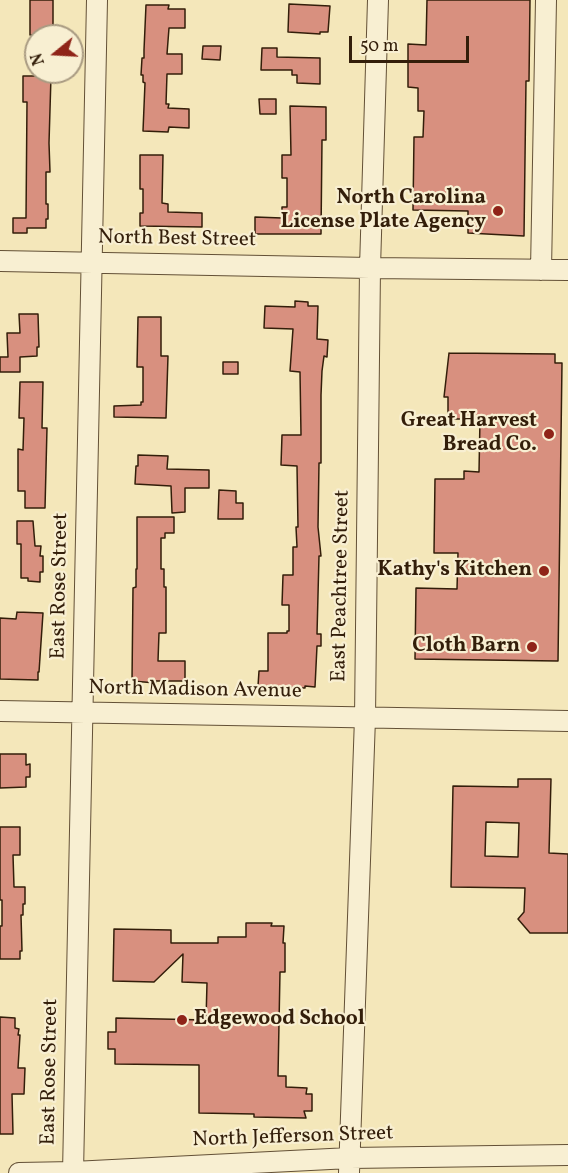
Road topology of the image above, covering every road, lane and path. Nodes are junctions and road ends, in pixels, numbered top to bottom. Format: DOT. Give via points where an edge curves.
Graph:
graph roads {
  1 [pos="97,0"];
  2 [pos="378,0"];
  3 [pos="546,0"];
  4 [pos="0,261"];
  5 [pos="91,262"];
  6 [pos="370,268"];
  7 [pos="541,270"];
  8 [pos="568,270"];
  9 [pos="0,711"];
  10 [pos="82,712"];
  11 [pos="365,718"];
  12 [pos="568,721"];
  13 [pos="568,1155"];
  14 [pos="350,1165"];
  15 [pos="74,1172"];
  16 [pos="19,1173"];
  1 -- 5 [label="street, East Rose Street"];
  2 -- 6 [label="street, East Peachtree Street"];
  3 -- 7 [label="street"];
  4 -- 5 [label="street, North Best Street"];
  5 -- 6 [label="street, North Best Street"];
  5 -- 10 [label="street, East Rose Street"];
  6 -- 7 [label="street, North Best Street"];
  6 -- 11 [label="street, East Peachtree Street"];
  7 -- 8 [label="street, North Best Street"];
  9 -- 10 [label="street, North Madison Avenue"];
  10 -- 11 [label="street, North Madison Avenue"];
  10 -- 15 [label="street, East Rose Street"];
  11 -- 12 [label="street, North Madison Avenue"];
  11 -- 14 [label="street, East Peachtree Street"];
  13 -- 14 [label="street, North Jefferson Street"];
  14 -- 15 [label="street, North Jefferson Street"];
  15 -- 16 [label="street, North Jefferson Street"];
}
